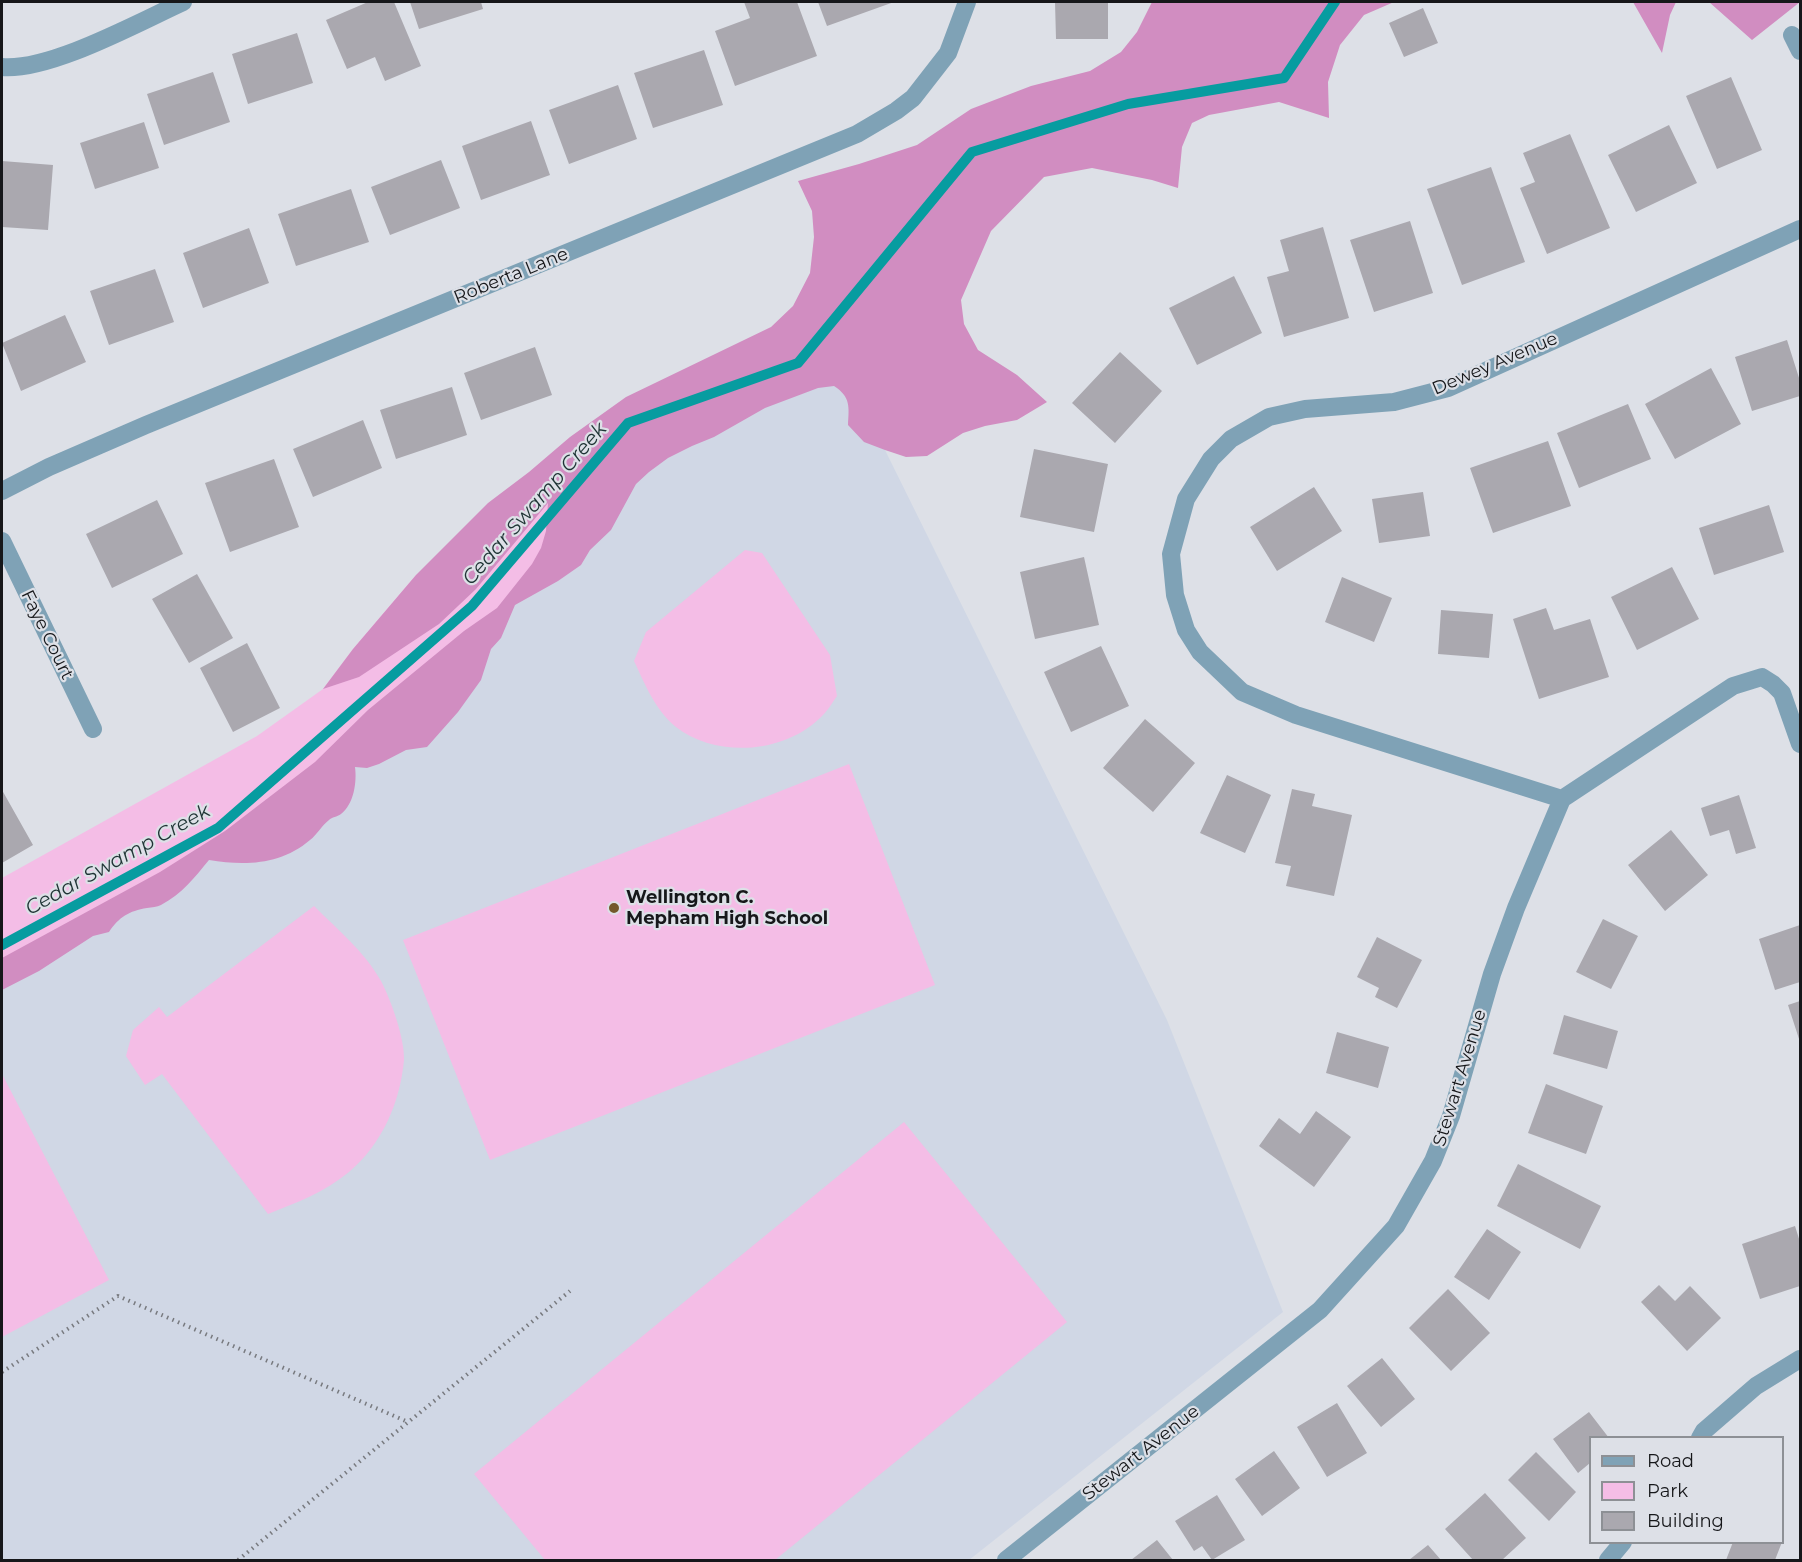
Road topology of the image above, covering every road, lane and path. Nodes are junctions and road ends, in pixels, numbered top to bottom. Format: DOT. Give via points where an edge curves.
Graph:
graph roads {
  1 [pos="183,2"];
  2 [pos="967,2"];
  3 [pos="2,67"];
  4 [pos="1800,230"];
  5 [pos="2,491"];
  6 [pos="2,541"];
  7 [pos="93,729"];
  8 [pos="1800,744"];
  9 [pos="1562,799"];
  10 [pos="570,1291"];
  11 [pos="1800,1359"];
  12 [pos="2,1372"];
  13 [pos="408,1422"];
  14 [pos="1701,1436"];
  15 [pos="1011,1559"];
  16 [pos="238,1560"];
  1 -- 3 [label="street" via="76,51 16,68"];
  2 -- 5 [label="street, Roberta Lane" via="948,53 913,98 858,134 146,425"];
  4 -- 9 [label="street, Dewey Avenue" via="1448,388 1394,402 1305,409 1269,417 1231,439 1211,459 1186,499 1172,554 1175,595 1186,630 1200,652 1242,692 1296,715"];
  6 -- 7 [label="street, Faye Court"];
  8 -- 9 [label="street" via="1782,693 1762,677 1733,686"];
  9 -- 15 [label="street, Stewart Avenue" via="1492,974 1451,1116 1433,1161 1396,1226 1320,1310"];
  10 -- 13 [label="path"];
  11 -- 14 [label="street" via="1756,1386"];
  12 -- 13 [label="path" via="118,1296"];
  13 -- 16 [label="path"];
}
